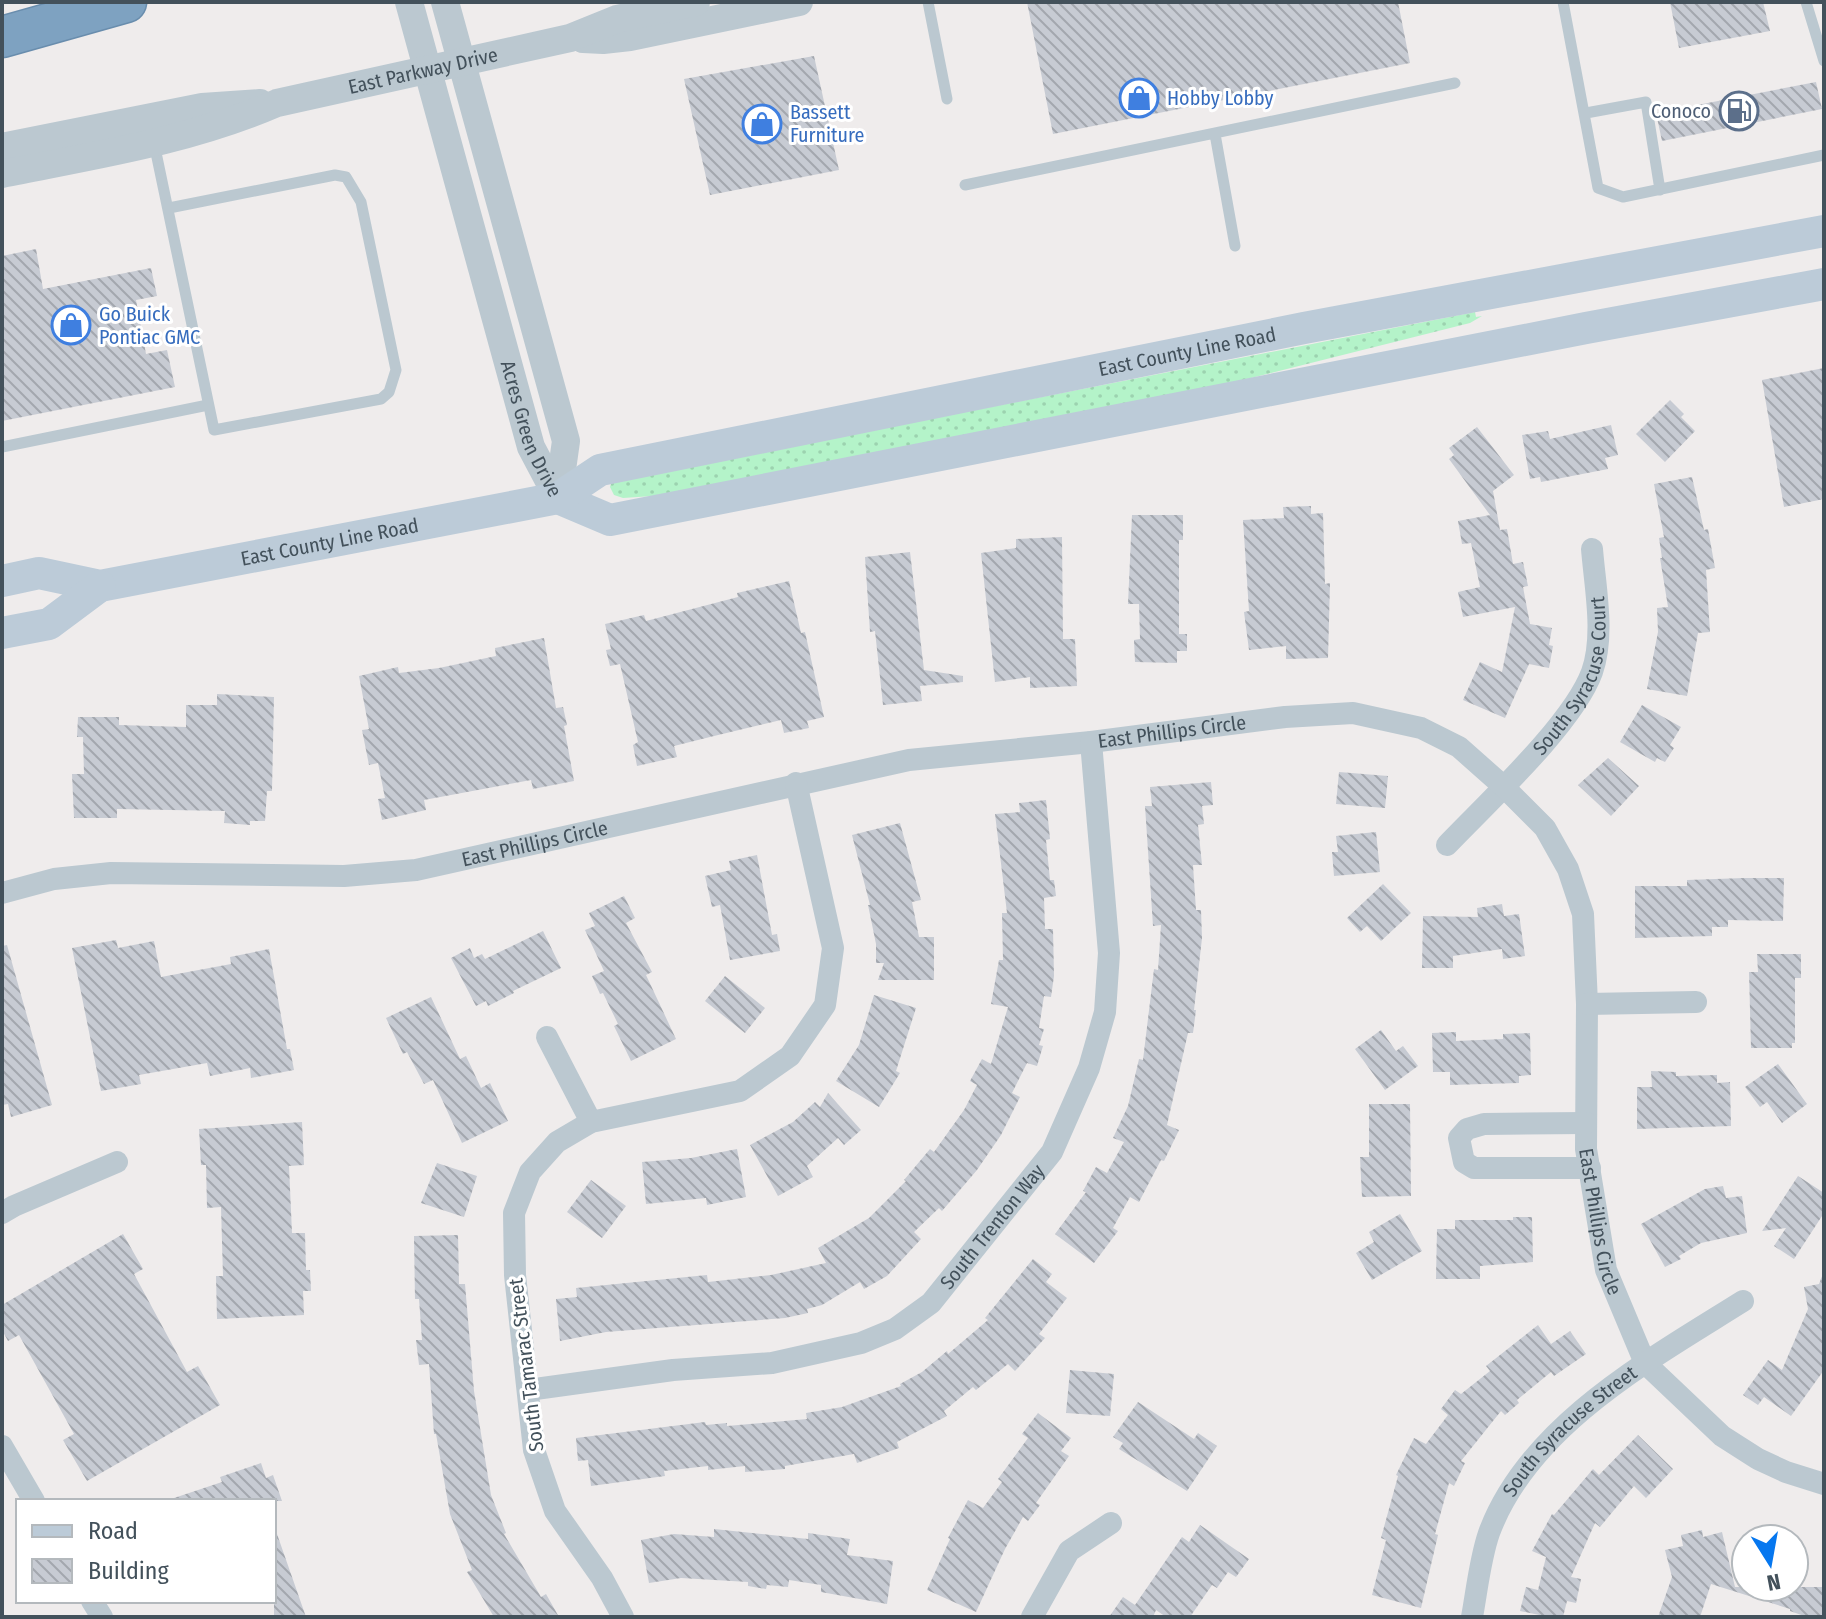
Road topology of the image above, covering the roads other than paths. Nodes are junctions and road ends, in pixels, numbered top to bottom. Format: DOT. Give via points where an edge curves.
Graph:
graph roads {
  1 [pos="126,2"];
  2 [pos="409,2"];
  3 [pos="445,2"];
  4 [pos="696,2"];
  5 [pos="799,2"];
  6 [pos="928,2"];
  7 [pos="1563,2"];
  8 [pos="1806,2"];
  9 [pos="2,37"];
  10 [pos="570,38"];
  11 [pos="1824,61"];
  12 [pos="461,62"];
  13 [pos="428,70"];
  14 [pos="1455,83"];
  15 [pos="947,99"];
  16 [pos="277,103"];
  17 [pos="1586,113"];
  18 [pos="1215,134"];
  19 [pos="154,143"];
  20 [pos="2,147"];
  21 [pos="1824,155"];
  22 [pos="2,174"];
  23 [pos="965,185"];
  24 [pos="1660,190"];
  25 [pos="169,208"];
  26 [pos="1824,231"];
  27 [pos="1235,246"];
  28 [pos="1824,284"];
  29 [pos="208,405"];
  30 [pos="2,447"];
  31 [pos="558,498"];
  32 [pos="1592,549"];
  33 [pos="2,581"];
  34 [pos="100,586"];
  35 [pos="2,633"];
  36 [pos="1091,742"];
  37 [pos="796,783"];
  38 [pos="1503,786"];
  39 [pos="1447,845"];
  40 [pos="2,893"];
  41 [pos="1696,1002"];
  42 [pos="1587,1004"];
  43 [pos="547,1037"];
  44 [pos="591,1122"];
  45 [pos="1586,1123"];
  46 [pos="117,1162"];
  47 [pos="1590,1168"];
  48 [pos="2,1213"];
  49 [pos="1743,1301"];
  50 [pos="1645,1363"];
  51 [pos="528,1390"];
  52 [pos="2,1446"];
  53 [pos="1824,1484"];
  54 [pos="33,1499"];
  55 [pos="1111,1523"];
  56 [pos="623,1617"];
  57 [pos="1032,1617"];
  58 [pos="1472,1617"];
  1 -- 9 [label="highway"];
  2 -- 13 [label="street, Acres Green Drive"];
  3 -- 12 [label="street, Acres Green Drive"];
  4 -- 10 [label="street, East Parkway Drive" via="617,19"];
  5 -- 10 [label="street, East Parkway Drive" via="613,40"];
  6 -- 15 [label="lane"];
  7 -- 17 [label="lane"];
  8 -- 11 [label="lane"];
  10 -- 12 [label="street, East Parkway Drive"];
  12 -- 13 [label="street, East Parkway Drive"];
  12 -- 31 [label="street, Acres Green Drive" via="566,441"];
  13 -- 16 [label="street, East Parkway Drive"];
  13 -- 31 [label="street, Acres Green Drive" via="531,447"];
  14 -- 18 [label="lane"];
  16 -- 19 [label="street, East Parkway Drive" via="219,127"];
  16 -- 20 [label="street, East Parkway Drive" via="202,107"];
  17 -- 24 [label="lane" via="1598,188 1623,197"];
  17 -- 24 [label="lane" via="1646,102"];
  18 -- 23 [label="lane"];
  18 -- 27 [label="lane"];
  19 -- 22 [label="street, East Parkway Drive"];
  19 -- 25 [label="lane"];
  21 -- 24 [label="lane"];
  25 -- 29 [label="lane"];
  25 -- 29 [label="lane" via="346,177 361,202 396,370 381,399 317,411 214,430"];
  26 -- 31 [label="main road, East County Line Road" via="1290,331 600,470"];
  28 -- 31 [label="main road" via="610,520"];
  29 -- 30 [label="lane"];
  31 -- 34 [label="main road, East County Line Road"];
  32 -- 38 [label="street, South Syracuse Court" via="1598,631 1593,669 1579,699"];
  33 -- 34 [label="main road, East County Line Road" via="39,573"];
  34 -- 35 [label="main road, East County Line Road" via="49,624"];
  36 -- 37 [label="street, East Phillips Circle" via="909,760"];
  36 -- 38 [label="street, East Phillips Circle" via="1353,713 1421,728 1459,747"];
  36 -- 51 [label="street, South Trenton Way" via="1109,953 1105,1012 1089,1068 1052,1152 931,1303 895,1329 861,1343 772,1363"];
  37 -- 40 [label="street, East Phillips Circle" via="416,870 344,876 111,873 54,879"];
  37 -- 44 [label="street, South Tamarac Street" via="833,948 825,1005 790,1056 740,1091"];
  38 -- 39 [label="street, South Syracuse Court"];
  38 -- 42 [label="street, East Phillips Circle" via="1545,828 1568,869 1583,914"];
  41 -- 42 [label="street"];
  42 -- 45 [label="street, East Phillips Circle"];
  43 -- 44 [label="street"];
  44 -- 51 [label="street, South Tamarac Street" via="557,1142 530,1172 514,1213"];
  45 -- 47 [label="street, East Phillips Circle"];
  45 -- 47 [label="street" via="1484,1124 1459,1138 1460,1151 1474,1168"];
  46 -- 48 [label="street"];
  47 -- 50 [label="street, East Phillips Circle" via="1606,1270"];
  49 -- 50 [label="street, South Syracuse Street"];
  50 -- 53 [label="street, East Phillips Circle" via="1722,1436 1772,1466"];
  50 -- 58 [label="street, South Syracuse Street" via="1567,1422 1514,1483 1489,1534"];
  51 -- 56 [label="street, South Tamarac Street" via="534,1450 555,1511"];
  52 -- 54 [label="street"];
  55 -- 57 [label="street" via="1069,1551"];
}
